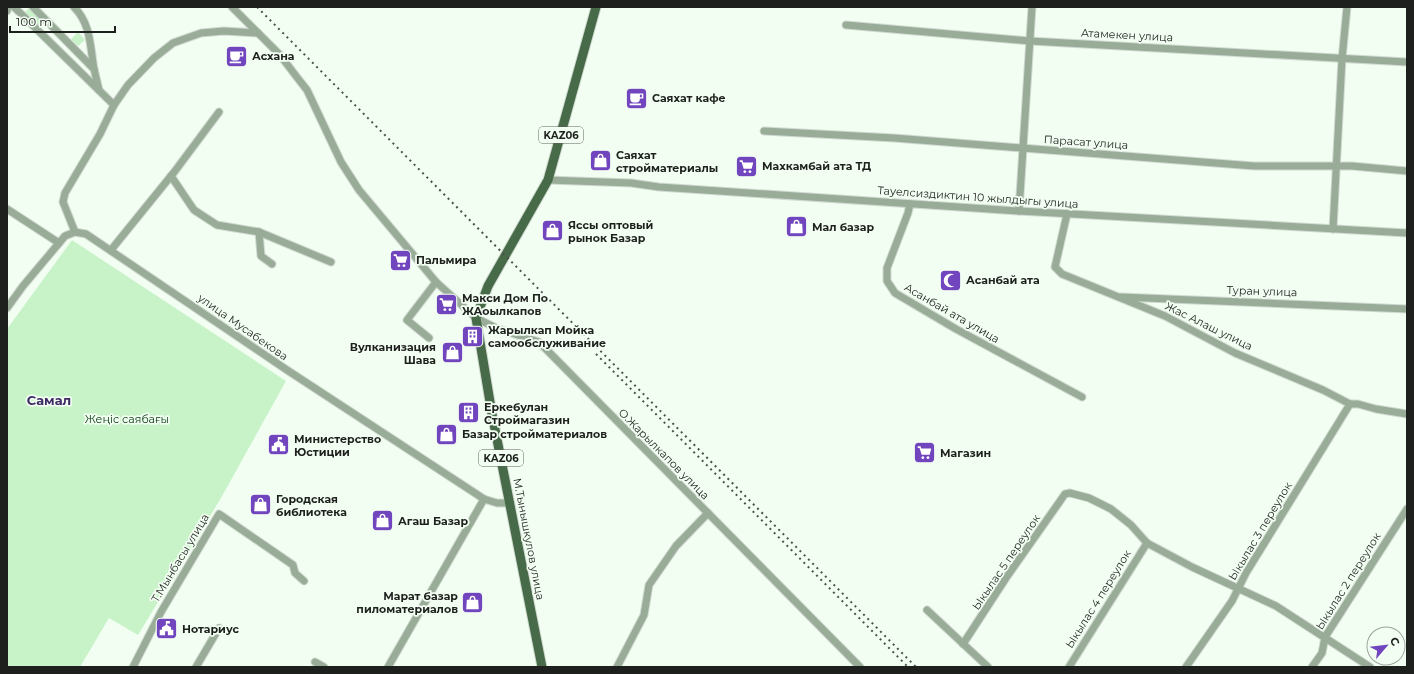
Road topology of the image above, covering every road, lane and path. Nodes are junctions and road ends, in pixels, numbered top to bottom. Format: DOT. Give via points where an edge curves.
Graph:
graph roads {
  1 [pos="8,7"];
  2 [pos="14,7"];
  3 [pos="33,7"];
  4 [pos="74,7"];
  5 [pos="232,7"];
  6 [pos="596,7"];
  7 [pos="1032,7"];
  8 [pos="1347,7"];
  9 [pos="7,11"];
  10 [pos="846,26"];
  11 [pos="258,32"];
  12 [pos="1030,41"];
  13 [pos="1342,59"];
  14 [pos="1407,62"];
  15 [pos="94,69"];
  16 [pos="99,91"];
  17 [pos="114,104"];
  18 [pos="219,112"];
  19 [pos="764,132"];
  20 [pos="1023,149"];
  21 [pos="1337,167"];
  22 [pos="1407,171"];
  23 [pos="172,176"];
  24 [pos="548,180"];
  25 [pos="910,204"];
  26 [pos="7,209"];
  27 [pos="1019,211"];
  28 [pos="1067,214"];
  29 [pos="1333,229"];
  30 [pos="75,232"];
  31 [pos="259,232"];
  32 [pos="1407,233"];
  33 [pos="59,243"];
  34 [pos="111,250"];
  35 [pos="331,262"];
  36 [pos="272,264"];
  37 [pos="436,282"];
  38 [pos="1115,296"];
  39 [pos="7,308"];
  40 [pos="1407,309"];
  41 [pos="476,318"];
  42 [pos="429,338"];
  43 [pos="1082,396"];
  44 [pos="1350,404"];
  45 [pos="1407,414"];
  46 [pos="484,499"];
  47 [pos="510,503"];
  48 [pos="1407,509"];
  49 [pos="708,513"];
  50 [pos="1147,543"];
  51 [pos="304,581"];
  52 [pos="1238,588"];
  53 [pos="927,610"];
  54 [pos="219,628"];
  55 [pos="1325,637"];
  56 [pos="964,644"];
  57 [pos="314,662"];
  58 [pos="133,667"];
  59 [pos="196,667"];
  60 [pos="324,667"];
  61 [pos="388,667"];
  62 [pos="542,667"];
  63 [pos="617,667"];
  64 [pos="860,667"];
  65 [pos="988,667"];
  66 [pos="1069,667"];
  67 [pos="1186,667"];
  68 [pos="1312,667"];
  69 [pos="1370,667"];
  1 -- 9 [label="street"];
  2 -- 16 [label="street"];
  3 -- 15 [label="street"];
  4 -- 15 [label="street" via="87,24"];
  5 -- 11 [label="street, О.Жарылкапов улица"];
  6 -- 24 [label="main road, KАZ06"];
  7 -- 12 [label="street"];
  8 -- 13 [label="street"];
  10 -- 12 [label="street, Атамекен улица"];
  11 -- 17 [label="street" via="201,33 173,43 154,58"];
  11 -- 37 [label="street, О.Жарылкапов улица" via="307,90 341,162 359,190"];
  12 -- 13 [label="street, Атамекен улица"];
  12 -- 20 [label="street"];
  13 -- 14 [label="street, Атамекен улица"];
  13 -- 21 [label="street"];
  15 -- 16 [label="street"];
  16 -- 17 [label="street"];
  17 -- 30 [label="street" via="100,134 65,193 63,202"];
  18 -- 23 [label="street"];
  19 -- 20 [label="street, Парасат улица" via="894,138"];
  20 -- 21 [label="street, Парасат улица" via="1254,166"];
  20 -- 27 [label="street"];
  21 -- 22 [label="street, Парасат улица"];
  21 -- 29 [label="street"];
  23 -- 31 [label="street" via="194,210 216,225"];
  23 -- 34 [label="street"];
  24 -- 25 [label="street, Тауелсиздиктин 10 жылдыгы улица" via="631,183"];
  24 -- 41 [label="main road, KАZ06" via="488,286"];
  25 -- 27 [label="street, Тауелсиздиктин 10 жылдыгы улица"];
  25 -- 43 [label="street, Асанбай ата улица" via="887,268 887,281 895,294"];
  26 -- 33 [label="street"];
  27 -- 28 [label="street, Тауелсиздиктин 10 жылдыгы улица"];
  28 -- 29 [label="street, Тауелсиздиктин 10 жылдыгы улица"];
  28 -- 38 [label="street, Жас Алаш улица" via="1055,267 1062,274"];
  29 -- 32 [label="street, Тауелсиздиктин 10 жылдыгы улица"];
  30 -- 33 [label="street" via="65,236"];
  30 -- 34 [label="street, улица Мусабекова" via="86,234"];
  31 -- 35 [label="street"];
  31 -- 36 [label="street" via="261,256"];
  33 -- 39 [label="street"];
  34 -- 46 [label="street, улица Мусабекова" via="287,370"];
  37 -- 41 [label="street, О.Жарылкапов улица"];
  37 -- 42 [label="street" via="407,320"];
  38 -- 40 [label="street, Туран улица"];
  38 -- 44 [label="street, Жас Алаш улица" via="1165,316 1235,353"];
  41 -- 47 [label="main road, М.Тынышкулов улица / KАZ06"];
  41 -- 49 [label="street, О.Жарылкапов улица" via="496,328 539,342"];
  44 -- 45 [label="street, Жас Алаш улица"];
  44 -- 52 [label="street, Ыкылас 3 переулок"];
  46 -- 47 [label="street" via="497,504"];
  46 -- 61 [label="street"];
  47 -- 62 [label="main road, М.Тынышкулов улица / KАZ06"];
  48 -- 55 [label="street, Ыкылас 2 переулок"];
  49 -- 63 [label="street" via="676,546 649,585 644,615"];
  49 -- 64 [label="street, О.Жарылкапов улица"];
  50 -- 52 [label="street" via="1192,568"];
  50 -- 56 [label="street, Ыкылас 5 переулок" via="1111,509 1089,498 1068,493 1006,578"];
  50 -- 66 [label="street, Ыкылас 4 переулок"];
  51 -- 58 [label="street, Т.Мынбасы улица" via="295,573 293,565 219,514 161,612"];
  52 -- 55 [label="street" via="1276,606"];
  52 -- 67 [label="street, Ыкылас 3 переулок" via="1232,601"];
  53 -- 56 [label="street"];
  54 -- 59 [label="street"];
  55 -- 68 [label="street, Ыкылас 2 переулок" via="1322,653"];
  55 -- 69 [label="street"];
  56 -- 65 [label="street"];
  57 -- 60 [label="street"];
}
